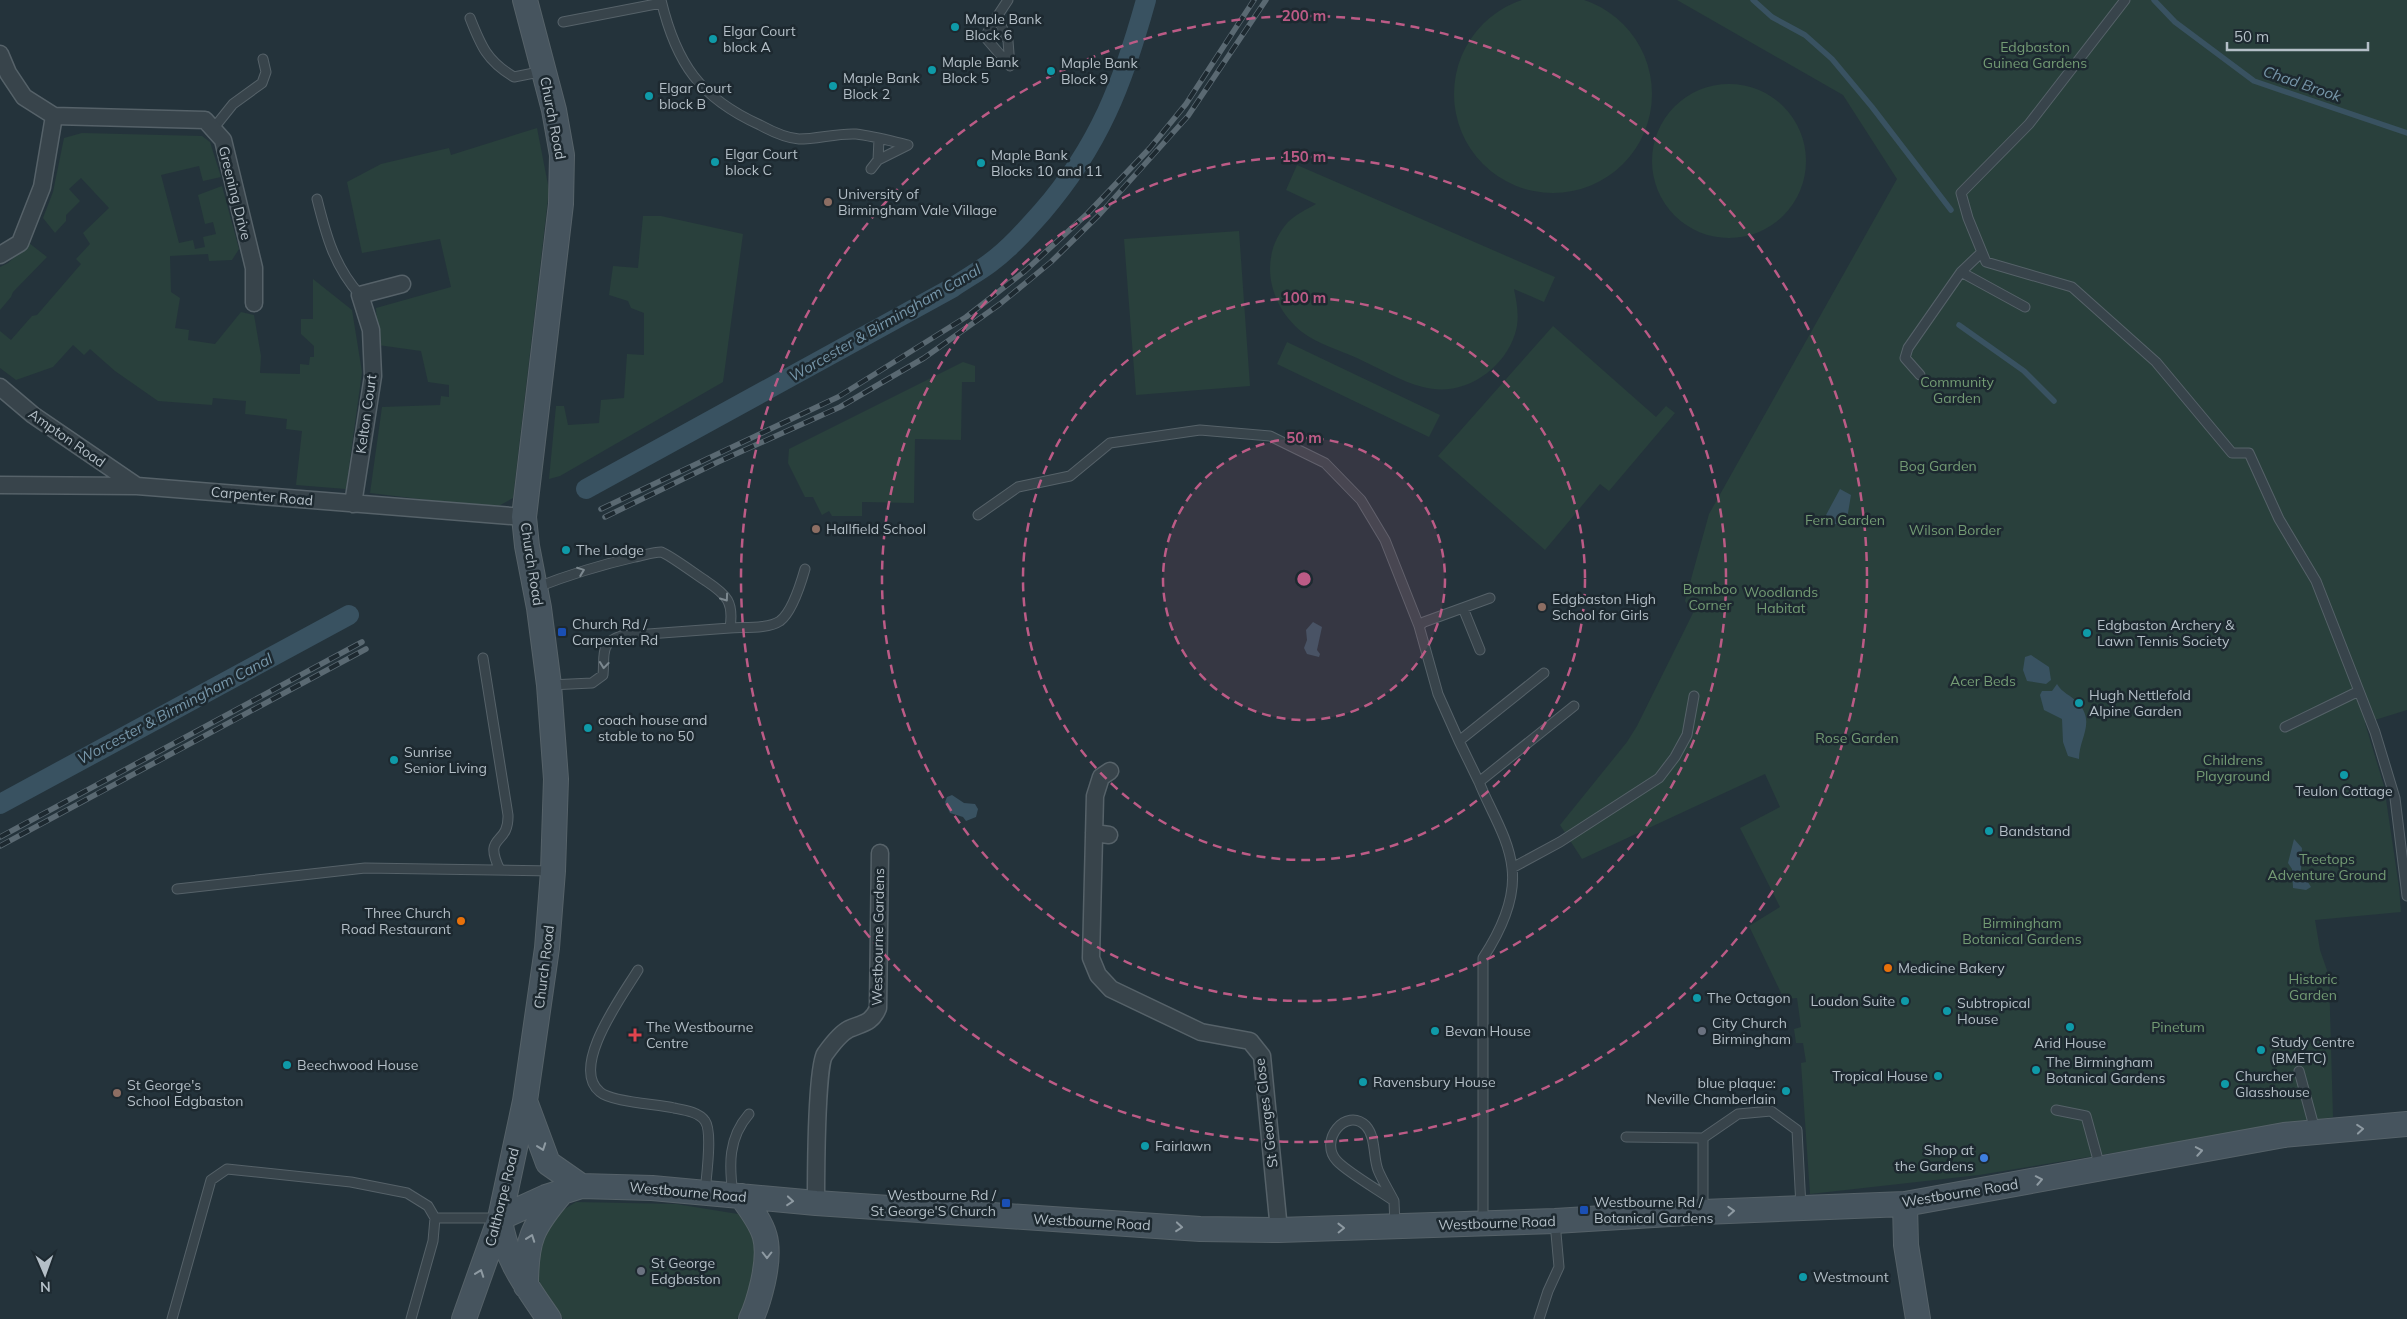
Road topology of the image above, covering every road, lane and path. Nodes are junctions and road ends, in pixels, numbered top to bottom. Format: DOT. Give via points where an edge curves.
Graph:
graph roads {
  1 [pos="526,0"];
  2 [pos="1008,0"];
  3 [pos="2125,0"];
  4 [pos="661,2"];
  5 [pos="997,16"];
  6 [pos="470,18"];
  7 [pos="563,22"];
  8 [pos="0,54"];
  9 [pos="263,59"];
  10 [pos="544,71"];
  11 [pos="54,116"];
  12 [pos="213,129"];
  13 [pos="879,139"];
  14 [pos="878,160"];
  15 [pos="871,169"];
  16 [pos="317,199"];
  17 [pos="1982,252"];
  18 [pos="0,255"];
  19 [pos="1961,272"];
  20 [pos="402,284"];
  21 [pos="360,295"];
  22 [pos="254,303"];
  23 [pos="2025,306"];
  24 [pos="1920,375"];
  25 [pos="0,387"];
  26 [pos="0,485"];
  27 [pos="136,486"];
  28 [pos="353,504"];
  29 [pos="978,515"];
  30 [pos="524,516"];
  31 [pos="805,569"];
  32 [pos="535,588"];
  33 [pos="1490,598"];
  34 [pos="1463,608"];
  35 [pos="1419,626"];
  36 [pos="730,628"];
  37 [pos="1480,650"];
  38 [pos="484,658"];
  39 [pos="1544,673"];
  40 [pos="550,685"];
  41 [pos="2359,691"];
  42 [pos="1694,696"];
  43 [pos="1574,706"];
  44 [pos="2285,727"];
  45 [pos="1458,741"];
  46 [pos="1110,771"];
  47 [pos="1480,782"];
  48 [pos="880,853"];
  49 [pos="1512,868"];
  50 [pos="500,870"];
  51 [pos="553,871"];
  52 [pos="177,889"];
  53 [pos="2407,896"];
  54 [pos="638,970"];
  55 [pos="2299,1071"];
  56 [pos="525,1101"];
  57 [pos="2056,1110"];
  58 [pos="750,1114"];
  59 [pos="2407,1124"];
  60 [pos="2315,1133"];
  61 [pos="1626,1137"];
  62 [pos="1702,1138"];
  63 [pos="2096,1169"];
  64 [pos="572,1189"];
  65 [pos="705,1193"];
  66 [pos="737,1196"];
  67 [pos="1394,1201"];
  68 [pos="816,1203"];
  69 [pos="1905,1204"];
  70 [pos="1801,1208"];
  71 [pos="1703,1212"];
  72 [pos="435,1218"];
  73 [pos="500,1218"];
  74 [pos="1555,1221"];
  75 [pos="1483,1223"];
  76 [pos="1395,1227"];
  77 [pos="1279,1230"];
  78 [pos="526,1286"];
  79 [pos="172,1319"];
  80 [pos="410,1319"];
  81 [pos="464,1319"];
  82 [pos="549,1319"];
  83 [pos="751,1319"];
  84 [pos="1539,1319"];
  85 [pos="1918,1319"];
  1 -- 10 [label="main road, Church Road"];
  2 -- 5 [label="lane"];
  3 -- 17 [label="lane" via="2028,124 1961,193"];
  4 -- 7 [label="lane"];
  4 -- 13 [label="lane" via="683,63 698,84 716,100 748,120 798,139 856,134"];
  5 -- 5 [label="lane" via="1008,41 1010,66 985,36"];
  6 -- 10 [label="lane" via="481,48 514,77"];
  8 -- 11 [label="street" via="8,74 24,97"];
  9 -- 12 [label="lane" via="266,72 262,83 233,104"];
  10 -- 30 [label="main road, Church Road" via="562,155 561,204"];
  11 -- 12 [label="street, Greening Drive" via="205,120"];
  11 -- 18 [label="street" via="42,187 20,242"];
  12 -- 22 [label="street, Greening Drive" via="223,140 252,259"];
  13 -- 14 [label="lane"];
  13 -- 14 [label="lane" via="908,145"];
  14 -- 15 [label="lane"];
  16 -- 21 [label="lane" via="334,257"];
  17 -- 19 [label="lane"];
  17 -- 41 [label="lane" via="1986,262 2072,287 2156,362 2232,452 2249,454 2279,519 2316,581"];
  19 -- 23 [label="lane"];
  19 -- 24 [label="lane" via="1908,348 1905,358"];
  20 -- 21 [label="street"];
  21 -- 28 [label="street, Kelton Court" via="371,330 373,376"];
  25 -- 27 [label="street, Ampton Road" via="33,415"];
  26 -- 27 [label="street, Carpenter Road"];
  27 -- 28 [label="street, Carpenter Road"];
  28 -- 30 [label="street, Carpenter Road"];
  29 -- 35 [label="lane" via="1018,487 1070,476 1110,444 1200,430 1270,436 1325,463 1361,500 1384,540"];
  30 -- 32 [label="main road, Church Road"];
  31 -- 36 [label="lane" via="796,596 781,620 772,624"];
  32 -- 36 [label="lane, one-way" via="591,567 662,552 718,589 732,612"];
  32 -- 40 [label="main road, Church Road"];
  33 -- 34 [label="lane"];
  34 -- 35 [label="lane"];
  34 -- 37 [label="lane"];
  35 -- 45 [label="lane" via="1438,694"];
  36 -- 40 [label="lane, one-way" via="621,636 605,646 603,675 592,683"];
  38 -- 50 [label="lane" via="508,815 507,831 492,853"];
  39 -- 45 [label="lane"];
  40 -- 51 [label="main road, Church Road" via="556,779"];
  41 -- 44 [label="lane"];
  41 -- 53 [label="lane" via="2395,798"];
  42 -- 49 [label="lane" via="1687,735 1659,778 1560,842"];
  43 -- 47 [label="lane"];
  45 -- 47 [label="lane"];
  46 -- 77 [label="street, St Georges Close" via="1101,777 1095,796 1102,834 1092,958 1098,975 1112,989 1201,1032 1250,1041 1262,1056"];
  47 -- 49 [label="lane" via="1501,830"];
  48 -- 68 [label="street, Westbourne Gardens" via="878,1008 866,1024 847,1030 824,1056"];
  49 -- 75 [label="lane" via="1511,895 1500,931 1483,958"];
  50 -- 51 [label="lane"];
  50 -- 52 [label="lane" via="366,868"];
  51 -- 56 [label="main road, Church Road" via="547,948"];
  54 -- 65 [label="lane" via="601,1032 590,1063 592,1081 600,1092 616,1099 652,1103 700,1116 706,1122 708,1133"];
  55 -- 60 [label="lane"];
  56 -- 64 [label="main road, one-way" via="548,1163"];
  56 -- 73 [label="main road, Calthorpe Road"];
  57 -- 63 [label="lane" via="2086,1116"];
  58 -- 66 [label="lane" via="741,1123 730,1158"];
  60 -- 59 [label="main road, Westbourne Road, one-way"];
  63 -- 60 [label="main road, Westbourne Road, one-way"];
  61 -- 62 [label="lane"];
  62 -- 70 [label="lane" via="1738,1114 1772,1111 1797,1130"];
  62 -- 71 [label="lane"];
  69 -- 63 [label="main road, Westbourne Road, one-way"];
  64 -- 65 [label="main road, Westbourne Road" via="652,1188"];
  64 -- 73 [label="main road"];
  78 -- 64 [label="main road, one-way" via="530,1239 546,1212"];
  65 -- 66 [label="main road, Westbourne Road"];
  66 -- 68 [label="main road, Westbourne Road, one-way"];
  66 -- 83 [label="main road, one-way" via="758,1218 767,1245 768,1260"];
  67 -- 67 [label="lane" via="1337,1161 1331,1139 1341,1123 1354,1121 1365,1124 1370,1131 1378,1169"];
  67 -- 76 [label="lane"];
  68 -- 77 [label="main road, Westbourne Road, one-way" via="1200,1228"];
  69 -- 70 [label="main road, Westbourne Road"];
  69 -- 85 [label="main road" via="1906,1245"];
  71 -- 70 [label="main road, Westbourne Road, one-way"];
  71 -- 74 [label="main road, Westbourne Road"];
  72 -- 73 [label="lane"];
  72 -- 79 [label="lane" via="428,1206 407,1193 351,1182 227,1170 212,1180"];
  72 -- 80 [label="lane" via="433,1240"];
  73 -- 78 [label="main road" via="502,1238"];
  81 -- 73 [label="main road, Calthorpe Road, one-way"];
  74 -- 75 [label="main road, Westbourne Road"];
  74 -- 84 [label="lane" via="1559,1267"];
  75 -- 76 [label="main road, Westbourne Road"];
  77 -- 76 [label="main road, Westbourne Road, one-way"];
  78 -- 82 [label="main road"];
}
